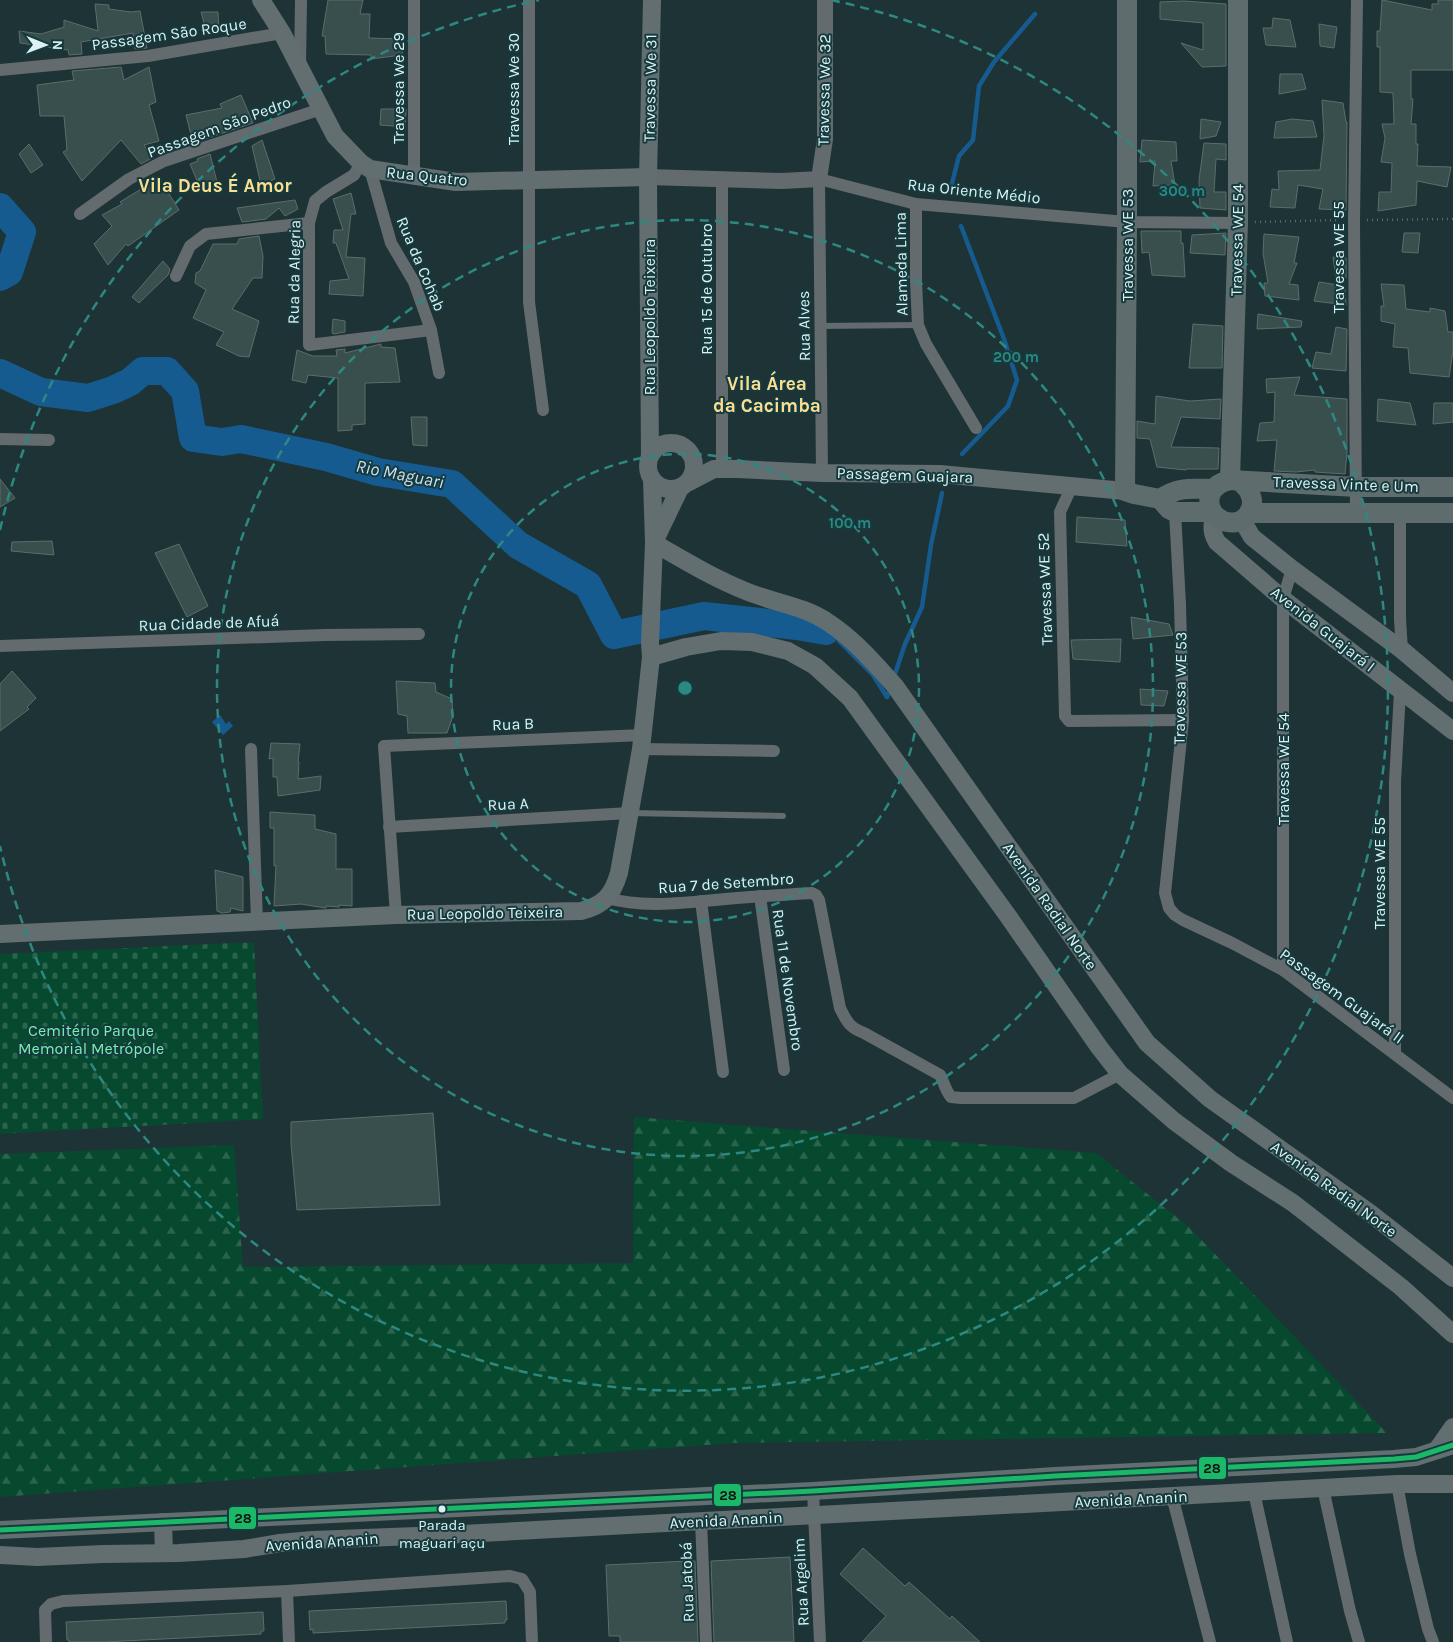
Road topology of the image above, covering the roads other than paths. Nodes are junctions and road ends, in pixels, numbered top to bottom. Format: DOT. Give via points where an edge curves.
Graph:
graph roads {
  1 [pos="261,0"];
  2 [pos="301,0"];
  3 [pos="414,0"];
  4 [pos="529,0"];
  5 [pos="652,0"];
  6 [pos="825,0"];
  7 [pos="1127,0"];
  8 [pos="1238,0"];
  9 [pos="1357,0"];
  10 [pos="282,33"];
  11 [pos="0,70"];
  12 [pos="300,70"];
  13 [pos="321,109"];
  14 [pos="365,166"];
  15 [pos="414,176"];
  16 [pos="648,177"];
  17 [pos="722,178"];
  18 [pos="529,179"];
  19 [pos="818,179"];
  20 [pos="916,204"];
  21 [pos="80,214"];
  22 [pos="1127,222"];
  23 [pos="308,223"];
  24 [pos="1238,223"];
  25 [pos="176,276"];
  26 [pos="918,325"];
  27 [pos="820,326"];
  28 [pos="431,330"];
  29 [pos="439,373"];
  30 [pos="543,410"];
  31 [pos="976,428"];
  32 [pos="0,439"];
  33 [pos="49,440"];
  34 [pos="691,454"];
  35 [pos="650,456"];
  36 [pos="730,464"];
  37 [pos="822,473"];
  38 [pos="652,479"];
  39 [pos="1227,483"];
  40 [pos="684,485"];
  41 [pos="1072,486"];
  42 [pos="1357,487"];
  43 [pos="1453,487"];
  44 [pos="1125,491"];
  45 [pos="1168,506"];
  46 [pos="1356,513"];
  47 [pos="1400,513"];
  48 [pos="1453,513"];
  49 [pos="1213,514"];
  50 [pos="1245,516"];
  51 [pos="654,543"];
  52 [pos="1292,569"];
  53 [pos="1283,599"];
  54 [pos="419,634"];
  55 [pos="0,646"];
  56 [pos="651,650"];
  57 [pos="1402,650"];
  58 [pos="1400,691"];
  59 [pos="1453,693"];
  60 [pos="1183,720"];
  61 [pos="1453,731"];
  62 [pos="642,742"];
  63 [pos="251,749"];
  64 [pos="774,751"];
  65 [pos="630,813"];
  66 [pos="782,816"];
  67 [pos="389,827"];
  68 [pos="1164,893"];
  69 [pos="760,896"];
  70 [pos="607,898"];
  71 [pos="701,901"];
  72 [pos="396,915"];
  73 [pos="257,922"];
  74 [pos="0,934"];
  75 [pos="1283,970"];
  76 [pos="1395,1054"];
  77 [pos="784,1070"];
  78 [pos="723,1072"];
  79 [pos="1120,1074"];
  80 [pos="1453,1098"];
  81 [pos="1453,1278"];
  82 [pos="1453,1334"];
  83 [pos="1453,1427"];
  84 [pos="1445,1447"];
  85 [pos="1397,1484"];
  86 [pos="1453,1484"];
  87 [pos="1322,1488"];
  88 [pos="813,1491"];
  89 [pos="1254,1492"];
  90 [pos="1172,1496"];
  91 [pos="814,1514"];
  92 [pos="163,1522"];
  93 [pos="701,1522"];
  94 [pos="0,1530"];
  95 [pos="164,1553"];
  96 [pos="0,1555"];
  97 [pos="287,1591"];
  98 [pos="46,1642"];
  99 [pos="290,1642"];
  100 [pos="532,1642"];
  101 [pos="706,1642"];
  102 [pos="820,1642"];
  103 [pos="1210,1642"];
  104 [pos="1287,1642"];
  105 [pos="1359,1642"];
  106 [pos="1433,1642"];
  1 -- 10 [label="main road"];
  2 -- 12 [label="street"];
  3 -- 15 [label="street, Travessa We 29"];
  4 -- 18 [label="street, Travessa We 30"];
  5 -- 16 [label="main road, Travessa We 31"];
  6 -- 19 [label="street, Travessa We 32" via="825,139"];
  7 -- 22 [label="main road, Travessa WE 53"];
  8 -- 24 [label="main road, Travessa WE 54"];
  9 -- 42 [label="street, Travessa WE 55" via="1354,220"];
  10 -- 11 [label="street, Passagem São Roque" via="148,56"];
  10 -- 12 [label="main road"];
  12 -- 13 [label="main road"];
  13 -- 14 [label="main road" via="335,136"];
  13 -- 21 [label="street, Passagem São Pedro" via="164,162 129,179"];
  14 -- 15 [label="main road, Rua Quatro"];
  14 -- 23 [label="street, Rua da Alegria" via="315,201"];
  14 -- 28 [label="street, Rua da Cohab" via="391,243 414,282"];
  15 -- 18 [label="main road, Rua Quatro" via="456,182"];
  16 -- 17 [label="street"];
  16 -- 18 [label="main road, Rua Quatro"];
  16 -- 35 [label="main road, Rua Leopoldo Teixeira"];
  17 -- 19 [label="street"];
  17 -- 36 [label="street, Rua 15 de Outubro"];
  18 -- 30 [label="street, Travessa We 30" via="529,302"];
  19 -- 20 [label="street, Rua Oriente Médio"];
  19 -- 27 [label="street, Rua Alves"];
  20 -- 22 [label="street, Rua Oriente Médio"];
  20 -- 26 [label="street, Alameda Lima"];
  22 -- 24 [label="street, Rua Oriente Médio"];
  22 -- 44 [label="main road, Travessa WE 53"];
  23 -- 25 [label="street" via="206,234 190,246"];
  23 -- 28 [label="street, Rua da Alegria" via="309,345"];
  24 -- 39 [label="main road, Travessa WE 54"];
  26 -- 27 [label="lane"];
  26 -- 31 [label="street, Alameda Lima"];
  27 -- 37 [label="street, Rua Alves"];
  28 -- 29 [label="street, Rua da Cohab"];
  32 -- 33 [label="street"];
  34 -- 35 [label="main road" via="673,443 660,446"];
  34 -- 36 [label="main road, Passagem Guajara"];
  34 -- 40 [label="main road" via="694,468"];
  35 -- 38 [label="main road"];
  36 -- 37 [label="main road, Passagem Guajara"];
  36 -- 40 [label="main road, Passagem Guajara"];
  37 -- 41 [label="main road, Passagem Guajara" via="940,474"];
  38 -- 40 [label="main road" via="668,489"];
  38 -- 51 [label="main road"];
  39 -- 42 [label="main road, Travessa Vinte e Um"];
  39 -- 45 [label="main road, Travessa Vinte e Um" via="1180,489 1170,493"];
  39 -- 49 [label="main road" via="1210,496"];
  39 -- 50 [label="main road" via="1246,486 1252,494 1252,504"];
  40 -- 51 [label="main road"];
  41 -- 44 [label="main road, Passagem Guajara"];
  41 -- 60 [label="street, Travessa WE 52" via="1060,512 1065,716 1069,721"];
  42 -- 43 [label="main road, Travessa Vinte e Um"];
  42 -- 46 [label="street, Travessa WE 55"];
  44 -- 45 [label="main road"];
  45 -- 49 [label="main road"];
  45 -- 60 [label="street, Travessa WE 53" via="1180,604"];
  46 -- 47 [label="main road, Travessa Vinte e Um"];
  46 -- 50 [label="main road, Travessa Vinte e Um"];
  47 -- 48 [label="main road, Travessa Vinte e Um"];
  47 -- 57 [label="street"];
  49 -- 50 [label="main road" via="1232,523"];
  49 -- 53 [label="main road, Avenida Guajará I" via="1212,534 1217,542"];
  50 -- 52 [label="main road, Avenida Guajará I" via="1252,537"];
  51 -- 56 [label="main road"];
  51 -- 81 [label="main road, Avenida Radial Norte" via="728,584 807,610 845,635 895,686 1147,1042 1210,1099 1370,1213"];
  52 -- 53 [label="street, Travessa WE 54"];
  52 -- 57 [label="main road, Avenida Guajará I"];
  53 -- 58 [label="main road, Avenida Guajará I"];
  53 -- 75 [label="street, Travessa WE 54"];
  54 -- 55 [label="street, Rua Cidade de Afuá"];
  56 -- 62 [label="main road"];
  56 -- 79 [label="main road" via="721,641 752,642 788,652 815,666 855,704"];
  57 -- 59 [label="main road, Avenida Guajará I"];
  58 -- 61 [label="main road, Avenida Guajará I"];
  58 -- 76 [label="street, Travessa WE 55" via="1395,782"];
  60 -- 68 [label="street, Travessa WE 53"];
  62 -- 64 [label="street, Rua B"];
  62 -- 65 [label="main road"];
  62 -- 67 [label="street, Rua B" via="384,746"];
  63 -- 73 [label="street"];
  65 -- 66 [label="lane"];
  65 -- 67 [label="street, Rua A"];
  65 -- 70 [label="main road" via="619,873"];
  67 -- 72 [label="street"];
  68 -- 75 [label="street, Passagem Guajará II" via="1169,908 1183,920"];
  69 -- 71 [label="street, Rua 7 de Setembro"];
  69 -- 77 [label="street, Rua 11 de Novembro"];
  69 -- 79 [label="street, Rua 7 de Setembro" via="816,895 840,1008 848,1024 940,1075 951,1097 1074,1098"];
  70 -- 71 [label="street, Rua 7 de Setembro" via="645,905"];
  70 -- 72 [label="main road, Rua Leopoldo Teixeira" via="595,907 581,911"];
  71 -- 78 [label="street"];
  72 -- 73 [label="main road, Rua Leopoldo Teixeira"];
  73 -- 74 [label="main road, Rua Leopoldo Teixeira"];
  75 -- 76 [label="street, Passagem Guajará II"];
  76 -- 80 [label="street, Passagem Guajará II"];
  79 -- 82 [label="main road" via="1174,1122 1293,1203 1401,1287"];
  83 -- 84 [label="main road"];
  84 -- 88 [label="main road, Avenida Ananin" via="1394,1459"];
  85 -- 86 [label="main road, Avenida Ananin"];
  85 -- 87 [label="main road, Avenida Ananin"];
  85 -- 106 [label="street"];
  87 -- 89 [label="main road, Avenida Ananin"];
  87 -- 105 [label="street"];
  88 -- 91 [label="street, Rua Argelim"];
  88 -- 92 [label="main road, Avenida Ananin"];
  89 -- 90 [label="main road, Avenida Ananin"];
  89 -- 104 [label="street"];
  90 -- 91 [label="main road, Avenida Ananin"];
  90 -- 103 [label="street"];
  91 -- 93 [label="main road, Avenida Ananin"];
  91 -- 102 [label="street, Rua Argelim"];
  92 -- 94 [label="main road, Avenida Ananin"];
  92 -- 95 [label="main road"];
  93 -- 95 [label="main road, Avenida Ananin" via="312,1540 244,1549"];
  93 -- 101 [label="street, Rua Jatobá"];
  95 -- 96 [label="main road, Avenida Ananin"];
  97 -- 98 [label="street" via="63,1600 45,1610"];
  97 -- 99 [label="street"];
  97 -- 100 [label="street" via="510,1576 522,1578 530,1592"];
}
